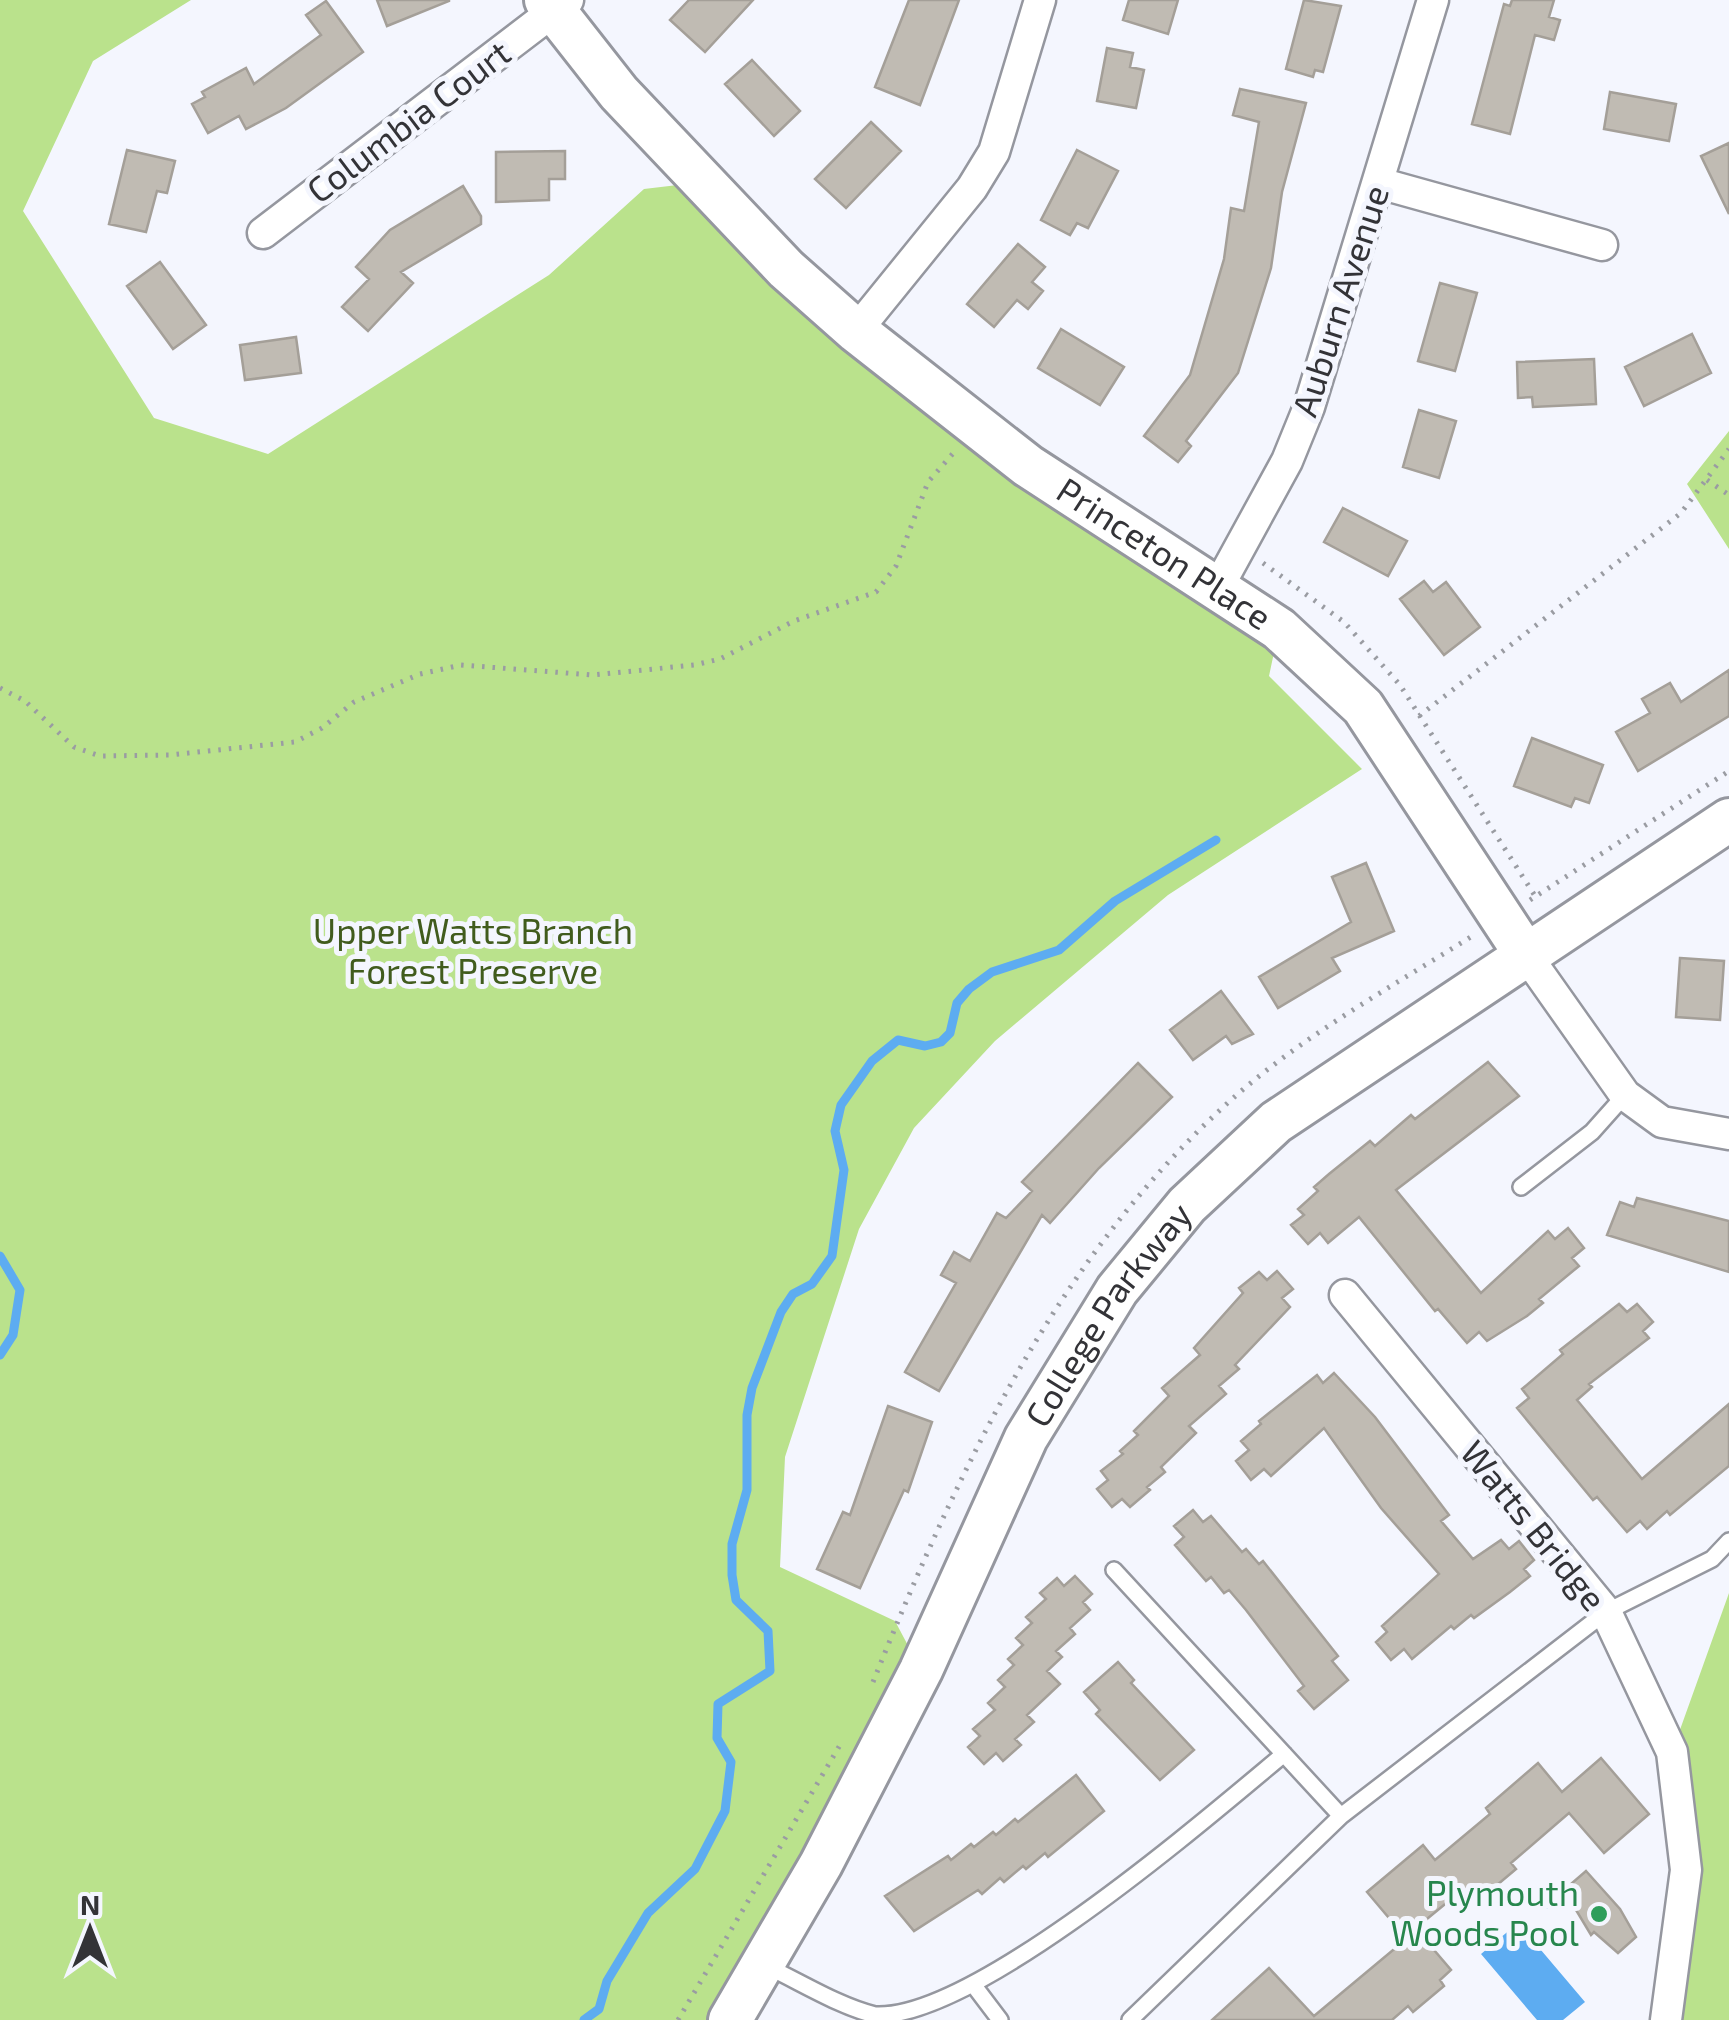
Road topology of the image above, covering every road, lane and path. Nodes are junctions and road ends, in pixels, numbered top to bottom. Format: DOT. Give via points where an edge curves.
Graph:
graph roads {
  1 [pos="1040,0"];
  2 [pos="1433,0"];
  3 [pos="556,4"];
  4 [pos="1379,183"];
  5 [pos="263,233"];
  6 [pos="1602,245"];
  7 [pos="856,331"];
  8 [pos="968,440"];
  9 [pos="1729,449"];
  10 [pos="1707,480"];
  11 [pos="1729,495"];
  12 [pos="1217,589"];
  13 [pos="0,688"];
  14 [pos="1419,716"];
  15 [pos="1729,820"];
  16 [pos="1524,952"];
  17 [pos="1625,1095"];
  18 [pos="1729,1134"];
  19 [pos="1521,1187"];
  20 [pos="1345,1295"];
  21 [pos="1729,1541"];
  22 [pos="1114,1570"];
  23 [pos="1606,1612"];
  24 [pos="1284,1754"];
  25 [pos="1342,1816"];
  26 [pos="762,1965"];
  27 [pos="975,1987"];
  28 [pos="730,2020"];
  29 [pos="1000,2020"];
  30 [pos="1130,2020"];
  31 [pos="1666,2020"];
  1 -- 7 [label="street" via="994,152"];
  2 -- 4 [label="street, Auburn Avenue"];
  3 -- 5 [label="street, Columbia Court"];
  3 -- 7 [label="street, Princeton Place" via="619,93 786,269"];
  4 -- 6 [label="street"];
  4 -- 12 [label="street, Auburn Avenue" via="1302,425"];
  7 -- 12 [label="street, Princeton Place" via="1028,466"];
  8 -- 13 [label="path" via="928,482 896,566 876,592 794,620 720,659 592,676 461,665 354,702 295,742 169,755 100,756 74,746 25,701"];
  9 -- 10 [label="path"];
  10 -- 11 [label="path"];
  10 -- 14 [label="path" via="1681,513"];
  12 -- 16 [label="street, Princeton Place" via="1279,629 1363,707"];
  15 -- 16 [label="street, College Parkway"];
  16 -- 17 [label="street, Princeton Place"];
  16 -- 26 [label="street, College Parkway" via="1276,1122 1188,1205 1118,1290 1026,1438 921,1670"];
  17 -- 18 [label="street, Princeton Place" via="1662,1122"];
  17 -- 19 [label="lane" via="1592,1132"];
  20 -- 23 [label="street, Watts Bridge"];
  21 -- 23 [label="lane" via="1712,1560"];
  22 -- 24 [label="lane"];
  23 -- 25 [label="lane"];
  23 -- 31 [label="street, Watts Bridge" via="1672,1752 1686,1870"];
  24 -- 25 [label="lane"];
  24 -- 27 [label="lane" via="1050,1948"];
  25 -- 30 [label="lane"];
  26 -- 27 [label="lane" via="876,2015 935,2008"];
  26 -- 28 [label="street, College Parkway"];
  27 -- 29 [label="lane"];
}
